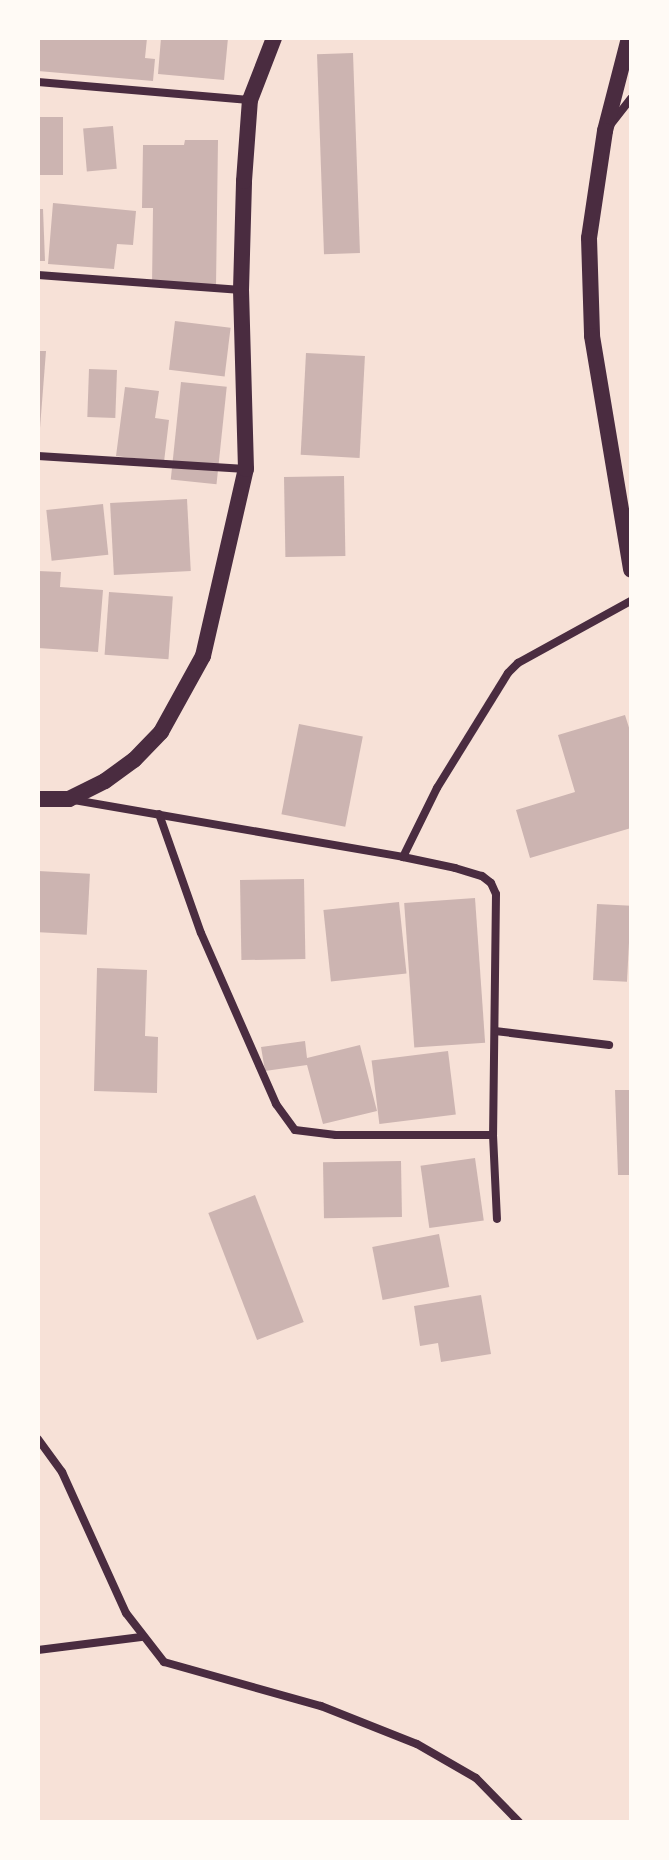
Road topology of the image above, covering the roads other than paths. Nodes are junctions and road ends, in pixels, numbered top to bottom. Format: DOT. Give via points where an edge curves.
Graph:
graph roads {
  1 [pos="274,38"];
  2 [pos="629,38"];
  3 [pos="38,82"];
  4 [pos="631,98"];
  5 [pos="250,100"];
  6 [pos="605,131"];
  7 [pos="38,275"];
  8 [pos="241,290"];
  9 [pos="38,456"];
  10 [pos="246,469"];
  11 [pos="631,570"];
  12 [pos="631,601"];
  13 [pos="38,799"];
  14 [pos="69,799"];
  15 [pos="159,814"];
  16 [pos="403,857"];
  17 [pos="495,1031"];
  18 [pos="609,1045"];
  19 [pos="493,1135"];
  20 [pos="497,1219"];
  21 [pos="38,1439"];
  22 [pos="141,1637"];
  23 [pos="38,1650"];
  24 [pos="519,1822"];
  1 -- 5 [label="main road"];
  2 -- 6 [label="main road"];
  3 -- 5 [label="street"];
  4 -- 6 [label="street"];
  5 -- 8 [label="main road"];
  6 -- 11 [label="main road" via="589,238 592,336"];
  7 -- 8 [label="street"];
  8 -- 10 [label="main road"];
  9 -- 10 [label="street"];
  10 -- 14 [label="main road" via="203,656 152,741 105,781"];
  12 -- 16 [label="street" via="508,673 437,788"];
  13 -- 14 [label="main road"];
  14 -- 15 [label="street"];
  15 -- 16 [label="street"];
  15 -- 19 [label="street" via="201,933 276,1104 295,1130"];
  16 -- 17 [label="street" via="455,868 491,883 496,894"];
  17 -- 18 [label="street"];
  17 -- 19 [label="street"];
  19 -- 20 [label="street"];
  21 -- 22 [label="street" via="62,1472"];
  22 -- 23 [label="street"];
  22 -- 24 [label="street" via="164,1662 321,1706 417,1744 476,1778"];
}
